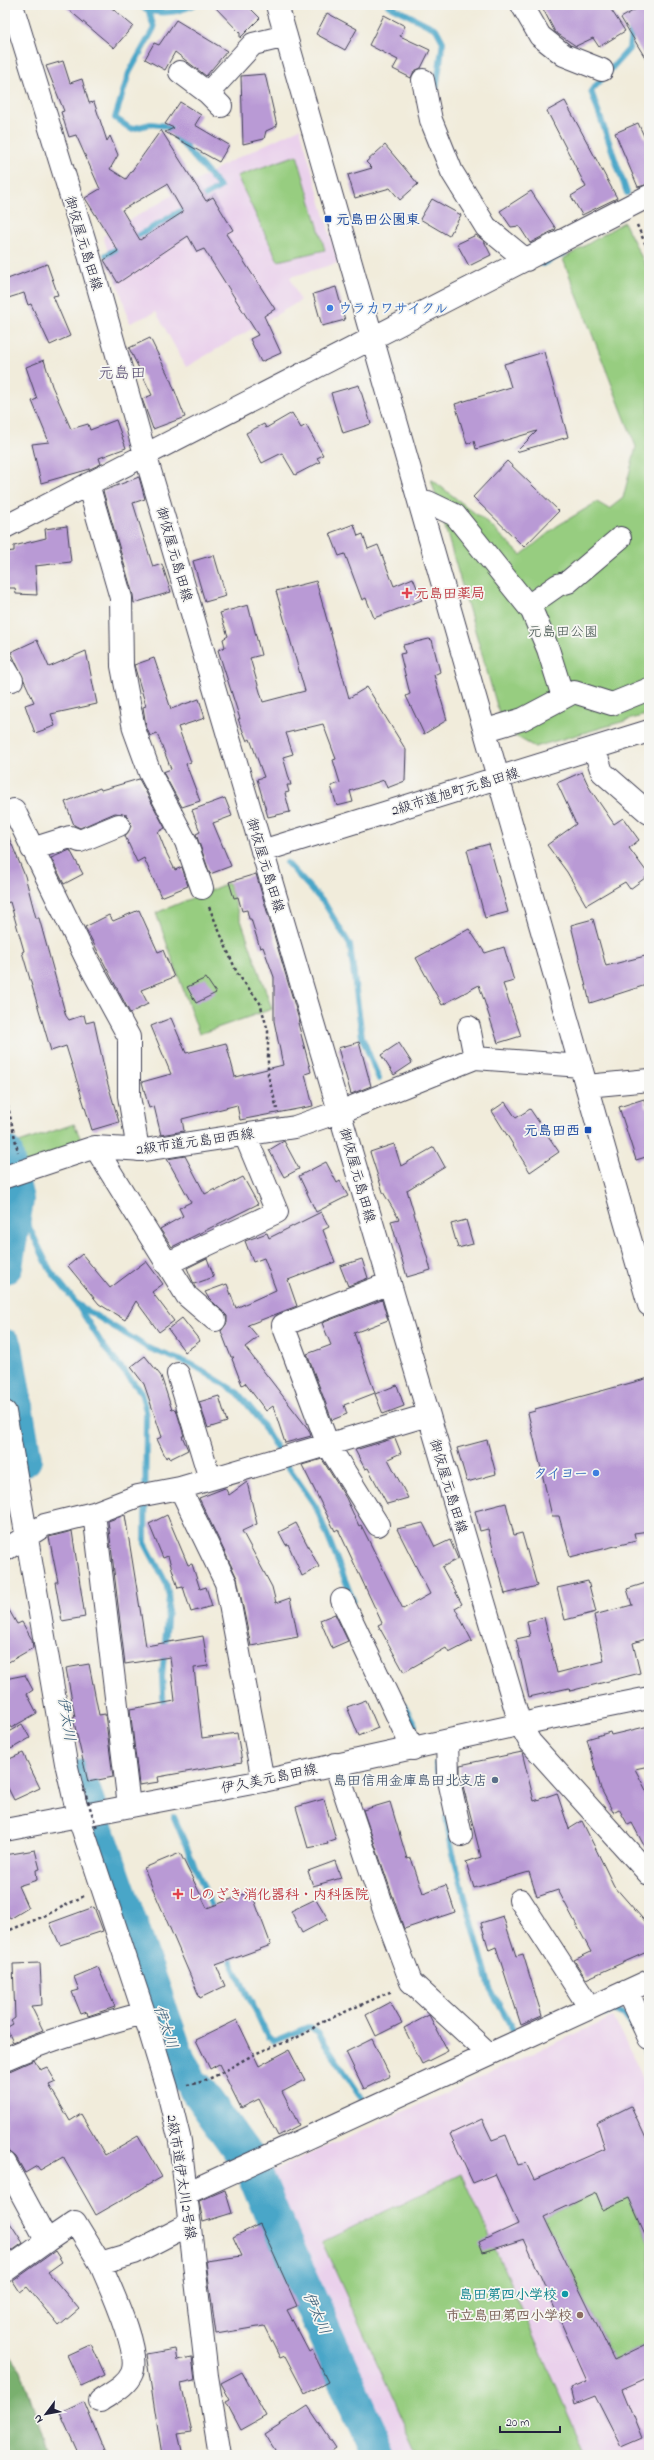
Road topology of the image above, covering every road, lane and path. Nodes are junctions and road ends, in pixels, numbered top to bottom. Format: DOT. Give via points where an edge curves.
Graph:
graph roads {
  1 [pos="12,5"];
  2 [pos="277,5"];
  3 [pos="522,5"];
  4 [pos="286,36"];
  5 [pos="13,39"];
  6 [pos="602,70"];
  7 [pos="180,72"];
  8 [pos="423,80"];
  9 [pos="649,196"];
  10 [pos="629,206"];
  11 [pos="649,252"];
  12 [pos="526,260"];
  13 [pos="372,339"];
  14 [pos="145,454"];
  15 [pos="88,484"];
  16 [pos="428,502"];
  17 [pos="5,526"];
  18 [pos="620,538"];
  19 [pos="528,606"];
  20 [pos="649,689"];
  21 [pos="563,697"];
  22 [pos="493,728"];
  23 [pos="649,731"];
  24 [pos="594,748"];
  25 [pos="498,777"];
  26 [pos="14,810"];
  27 [pos="649,813"];
  28 [pos="119,825"];
  29 [pos="32,849"];
  30 [pos="262,851"];
  31 [pos="202,888"];
  32 [pos="469,1027"];
  33 [pos="475,1058"];
  34 [pos="584,1076"];
  35 [pos="649,1080"];
  36 [pos="5,1093"];
  37 [pos="340,1112"];
  38 [pos="282,1129"];
  39 [pos="245,1135"];
  40 [pos="95,1147"];
  41 [pos="138,1150"];
  42 [pos="14,1174"];
  43 [pos="166,1264"];
  44 [pos="390,1283"];
  45 [pos="649,1305"];
  46 [pos="216,1320"];
  47 [pos="178,1374"];
  48 [pos="5,1412"];
  49 [pos="428,1415"];
  50 [pos="7,1434"];
  51 [pos="328,1445"];
  52 [pos="210,1479"];
  53 [pos="180,1488"];
  54 [pos="94,1513"];
  55 [pos="378,1525"];
  56 [pos="35,1531"];
  57 [pos="5,1550"];
  58 [pos="342,1600"];
  59 [pos="649,1698"];
  60 [pos="520,1724"];
  61 [pos="447,1741"];
  62 [pos="413,1749"];
  63 [pos="334,1764"];
  64 [pos="262,1781"];
  65 [pos="84,1790"];
  66 [pos="129,1806"];
  67 [pos="89,1817"];
  68 [pos="5,1830"];
  69 [pos="461,1835"];
  70 [pos="646,1867"];
  71 [pos="102,1886"];
  72 [pos="520,1900"];
  73 [pos="5,1932"];
  74 [pos="649,1980"];
  75 [pos="411,1982"];
  76 [pos="627,1991"];
  77 [pos="590,2008"];
  78 [pos="144,2013"];
  79 [pos="649,2038"];
  80 [pos="489,2054"];
  81 [pos="5,2059"];
  82 [pos="167,2088"];
  83 [pos="5,2163"];
  84 [pos="187,2193"];
  85 [pos="190,2224"];
  86 [pos="47,2241"];
  87 [pos="100,2263"];
  88 [pos="5,2271"];
  89 [pos="100,2401"];
  90 [pos="220,2455"];
  1 -- 5 [label="street, 御仮屋元島田線"];
  2 -- 4 [label="street"];
  3 -- 6 [label="street" via="540,36 564,55"];
  4 -- 7 [label="street" via="253,44 215,100"];
  4 -- 13 [label="street"];
  5 -- 14 [label="street, 御仮屋元島田線" via="89,256"];
  8 -- 12 [label="street" via="431,120 452,172 486,226"];
  9 -- 10 [label="street"];
  10 -- 11 [label="path"];
  10 -- 12 [label="street"];
  12 -- 13 [label="street"];
  13 -- 14 [label="street"];
  13 -- 25 [label="street"];
  14 -- 15 [label="street"];
  14 -- 30 [label="street, 御仮屋元島田線"];
  15 -- 17 [label="street"];
  15 -- 31 [label="street" via="121,598 122,666 134,729 150,773 186,842"];
  16 -- 19 [label="street" via="455,515"];
  18 -- 19 [label="street" via="568,582 558,585"];
  19 -- 21 [label="street" via="548,649"];
  20 -- 21 [label="street" via="612,704 574,692"];
  21 -- 22 [label="street" via="523,719"];
  23 -- 24 [label="street, 2級市道旭町元島田線"];
  24 -- 25 [label="street, 2級市道旭町元島田線"];
  24 -- 27 [label="street" via="602,772"];
  25 -- 30 [label="street, 2級市道旭町元島田線"];
  25 -- 34 [label="street"];
  26 -- 29 [label="street"];
  28 -- 29 [label="street" via="80,842 70,837"];
  29 -- 41 [label="street" via="87,960 129,1037 129,1096"];
  30 -- 37 [label="street, 御仮屋元島田線"];
  31 -- 38 [label="path" via="237,973 260,1003 268,1031 268,1075"];
  32 -- 33 [label="street"];
  33 -- 34 [label="street"];
  33 -- 37 [label="street, 2級市道元島田西線"];
  34 -- 35 [label="street"];
  34 -- 45 [label="street"];
  36 -- 42 [label="path"];
  37 -- 38 [label="street, 2級市道元島田西線"];
  37 -- 44 [label="street, 御仮屋元島田線"];
  38 -- 39 [label="street, 2級市道元島田西線"];
  39 -- 41 [label="street, 2級市道元島田西線"];
  39 -- 43 [label="street" via="277,1212"];
  40 -- 41 [label="street, 2級市道元島田西線"];
  40 -- 42 [label="street, 2級市道元島田西線"];
  40 -- 43 [label="street"];
  43 -- 46 [label="street" via="187,1296"];
  44 -- 49 [label="street, 御仮屋元島田線"];
  44 -- 51 [label="street" via="283,1325"];
  47 -- 52 [label="street"];
  48 -- 50 [label="street, 2級市道伊太川2号線"];
  49 -- 51 [label="street"];
  49 -- 60 [label="street, 御仮屋元島田線"];
  50 -- 56 [label="street, 2級市道伊太川2号線"];
  51 -- 52 [label="street"];
  51 -- 55 [label="street"];
  52 -- 53 [label="street"];
  53 -- 54 [label="street" via="145,1494"];
  53 -- 64 [label="street" via="226,1583"];
  54 -- 56 [label="street"];
  54 -- 66 [label="street"];
  56 -- 57 [label="street"];
  56 -- 67 [label="street, 2級市道伊太川2号線" via="66,1763"];
  58 -- 62 [label="street"];
  59 -- 60 [label="street, 伊久美元島田線"];
  60 -- 61 [label="street, 伊久美元島田線"];
  60 -- 70 [label="street, 御仮屋元島田線" via="530,1742"];
  61 -- 62 [label="street, 伊久美元島田線"];
  61 -- 69 [label="street" via="448,1776"];
  62 -- 63 [label="street, 伊久美元島田線"];
  63 -- 64 [label="street, 伊久美元島田線"];
  63 -- 75 [label="street" via="384,1913"];
  64 -- 66 [label="street, 伊久美元島田線"];
  65 -- 67 [label="path, bridge"];
  66 -- 67 [label="street, 伊久美元島田線"];
  67 -- 68 [label="street, 伊久美元島田線"];
  67 -- 71 [label="street, 2級市道伊太川2号線"];
  71 -- 73 [label="path" via="42,1917"];
  71 -- 78 [label="street, 2級市道伊太川2号線"];
  72 -- 77 [label="street"];
  74 -- 76 [label="street"];
  75 -- 80 [label="street"];
  75 -- 82 [label="path" via="318,2024 310,2032 256,2054 200,2083"];
  76 -- 77 [label="street"];
  76 -- 79 [label="street"];
  77 -- 80 [label="street"];
  78 -- 81 [label="street" via="60,2038"];
  78 -- 82 [label="street, 2級市道伊太川2号線"];
  80 -- 84 [label="street"];
  82 -- 84 [label="street, 2級市道伊太川2号線" via="180,2141"];
  83 -- 86 [label="street"];
  84 -- 85 [label="street, 2級市道伊太川2号線"];
  85 -- 87 [label="street" via="134,2253"];
  85 -- 90 [label="street, 2級市道伊太川2号線" via="207,2376"];
  86 -- 87 [label="street" via="75,2222"];
  86 -- 88 [label="street"];
  87 -- 89 [label="street" via="131,2346 132,2372 126,2384"];
}
